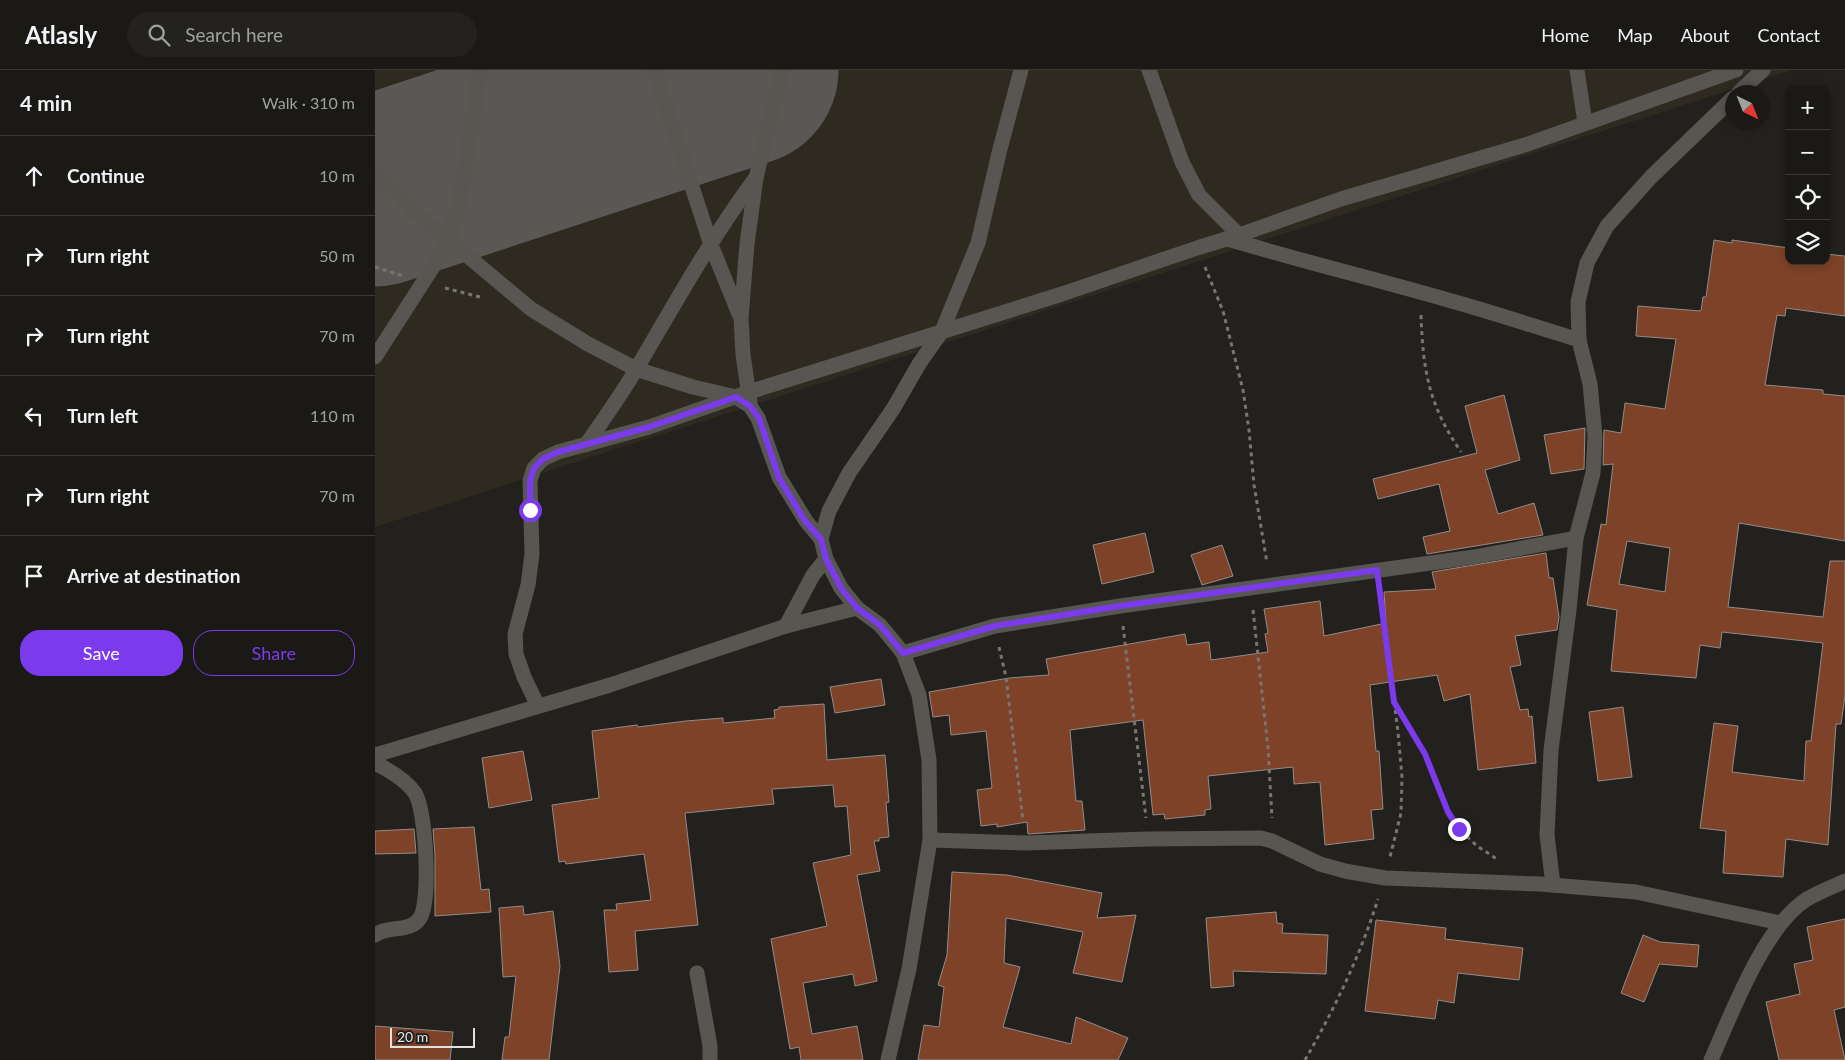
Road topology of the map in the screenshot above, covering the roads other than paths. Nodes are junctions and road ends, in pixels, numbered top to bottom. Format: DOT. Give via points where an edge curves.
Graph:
graph roads {
  1 [pos="480,70"];
  2 [pos="654,70"];
  3 [pos="782,70"];
  4 [pos="1021,70"];
  5 [pos="1149,70"];
  6 [pos="1577,70"];
  7 [pos="1736,70"];
  8 [pos="1763,70"];
  9 [pos="1747,85"];
  10 [pos="1725,106"];
  11 [pos="1585,123"];
  12 [pos="375,175"];
  13 [pos="756,178"];
  14 [pos="1234,237"];
  15 [pos="448,239"];
  16 [pos="711,245"];
  17 [pos="741,318"];
  18 [pos="942,331"];
  19 [pos="1579,340"];
  20 [pos="375,357"];
  21 [pos="636,370"];
  22 [pos="745,398"];
  23 [pos="586,445"];
  24 [pos="1576,538"];
  25 [pos="821,539"];
  26 [pos="826,559"];
  27 [pos="857,608"];
  28 [pos="786,626"];
  29 [pos="903,653"];
  30 [pos="538,706"];
  31 [pos="375,754"];
  32 [pos="375,763"];
  33 [pos="930,840"];
  34 [pos="1845,881"];
  35 [pos="1553,885"];
  36 [pos="1780,923"];
  37 [pos="375,935"];
  38 [pos="697,973"];
  39 [pos="710,1060"];
  40 [pos="888,1060"];
  41 [pos="1711,1060"];
  1 -- 15 [label="street" via="460,201"];
  2 -- 16 [label="street"];
  3 -- 13 [label="street"];
  4 -- 18 [label="street" via="978,243"];
  5 -- 14 [label="street" via="1182,162 1199,195"];
  6 -- 11 [label="street"];
  7 -- 11 [label="street"];
  8 -- 9 [label="street"];
  10 -- 19 [label="street" via="1651,177 1607,226 1587,263 1578,302"];
  11 -- 14 [label="street" via="1525,145 1341,199"];
  12 -- 15 [label="street"];
  13 -- 16 [label="street"];
  13 -- 17 [label="street"];
  14 -- 18 [label="street"];
  14 -- 19 [label="street" via="1310,263"];
  15 -- 20 [label="street"];
  15 -- 21 [label="street" via="531,309"];
  16 -- 17 [label="street"];
  16 -- 21 [label="street"];
  17 -- 22 [label="street"];
  18 -- 22 [label="street"];
  18 -- 25 [label="street" via="849,473 829,511"];
  19 -- 24 [label="street" via="1590,384 1595,436 1593,473"];
  21 -- 22 [label="street"];
  21 -- 23 [label="street"];
  22 -- 23 [label="street"];
  22 -- 25 [label="street" via="759,418 779,478 805,521"];
  23 -- 30 [label="street" via="543,459 534,468 530,481 532,554 528,585 515,634 516,654"];
  24 -- 29 [label="street" via="1474,557 995,626"];
  24 -- 35 [label="street" via="1548,795 1547,835"];
  25 -- 26 [label="street"];
  26 -- 27 [label="street" via="841,588"];
  26 -- 28 [label="street" via="813,575"];
  27 -- 28 [label="street"];
  27 -- 29 [label="street" via="880,625"];
  28 -- 30 [label="street"];
  29 -- 33 [label="street" via="919,694 927,751"];
  30 -- 31 [label="street"];
  32 -- 37 [label="street" via="401,779 420,804 426,873 424,908 419,919 409,927"];
  33 -- 35 [label="street" via="1026,842 1261,838 1320,864 1385,878"];
  33 -- 40 [label="street" via="909,969"];
  34 -- 36 [label="street" via="1806,900"];
  35 -- 36 [label="street" via="1636,892"];
  36 -- 41 [label="street" via="1745,983"];
  38 -- 39 [label="street"];
}
